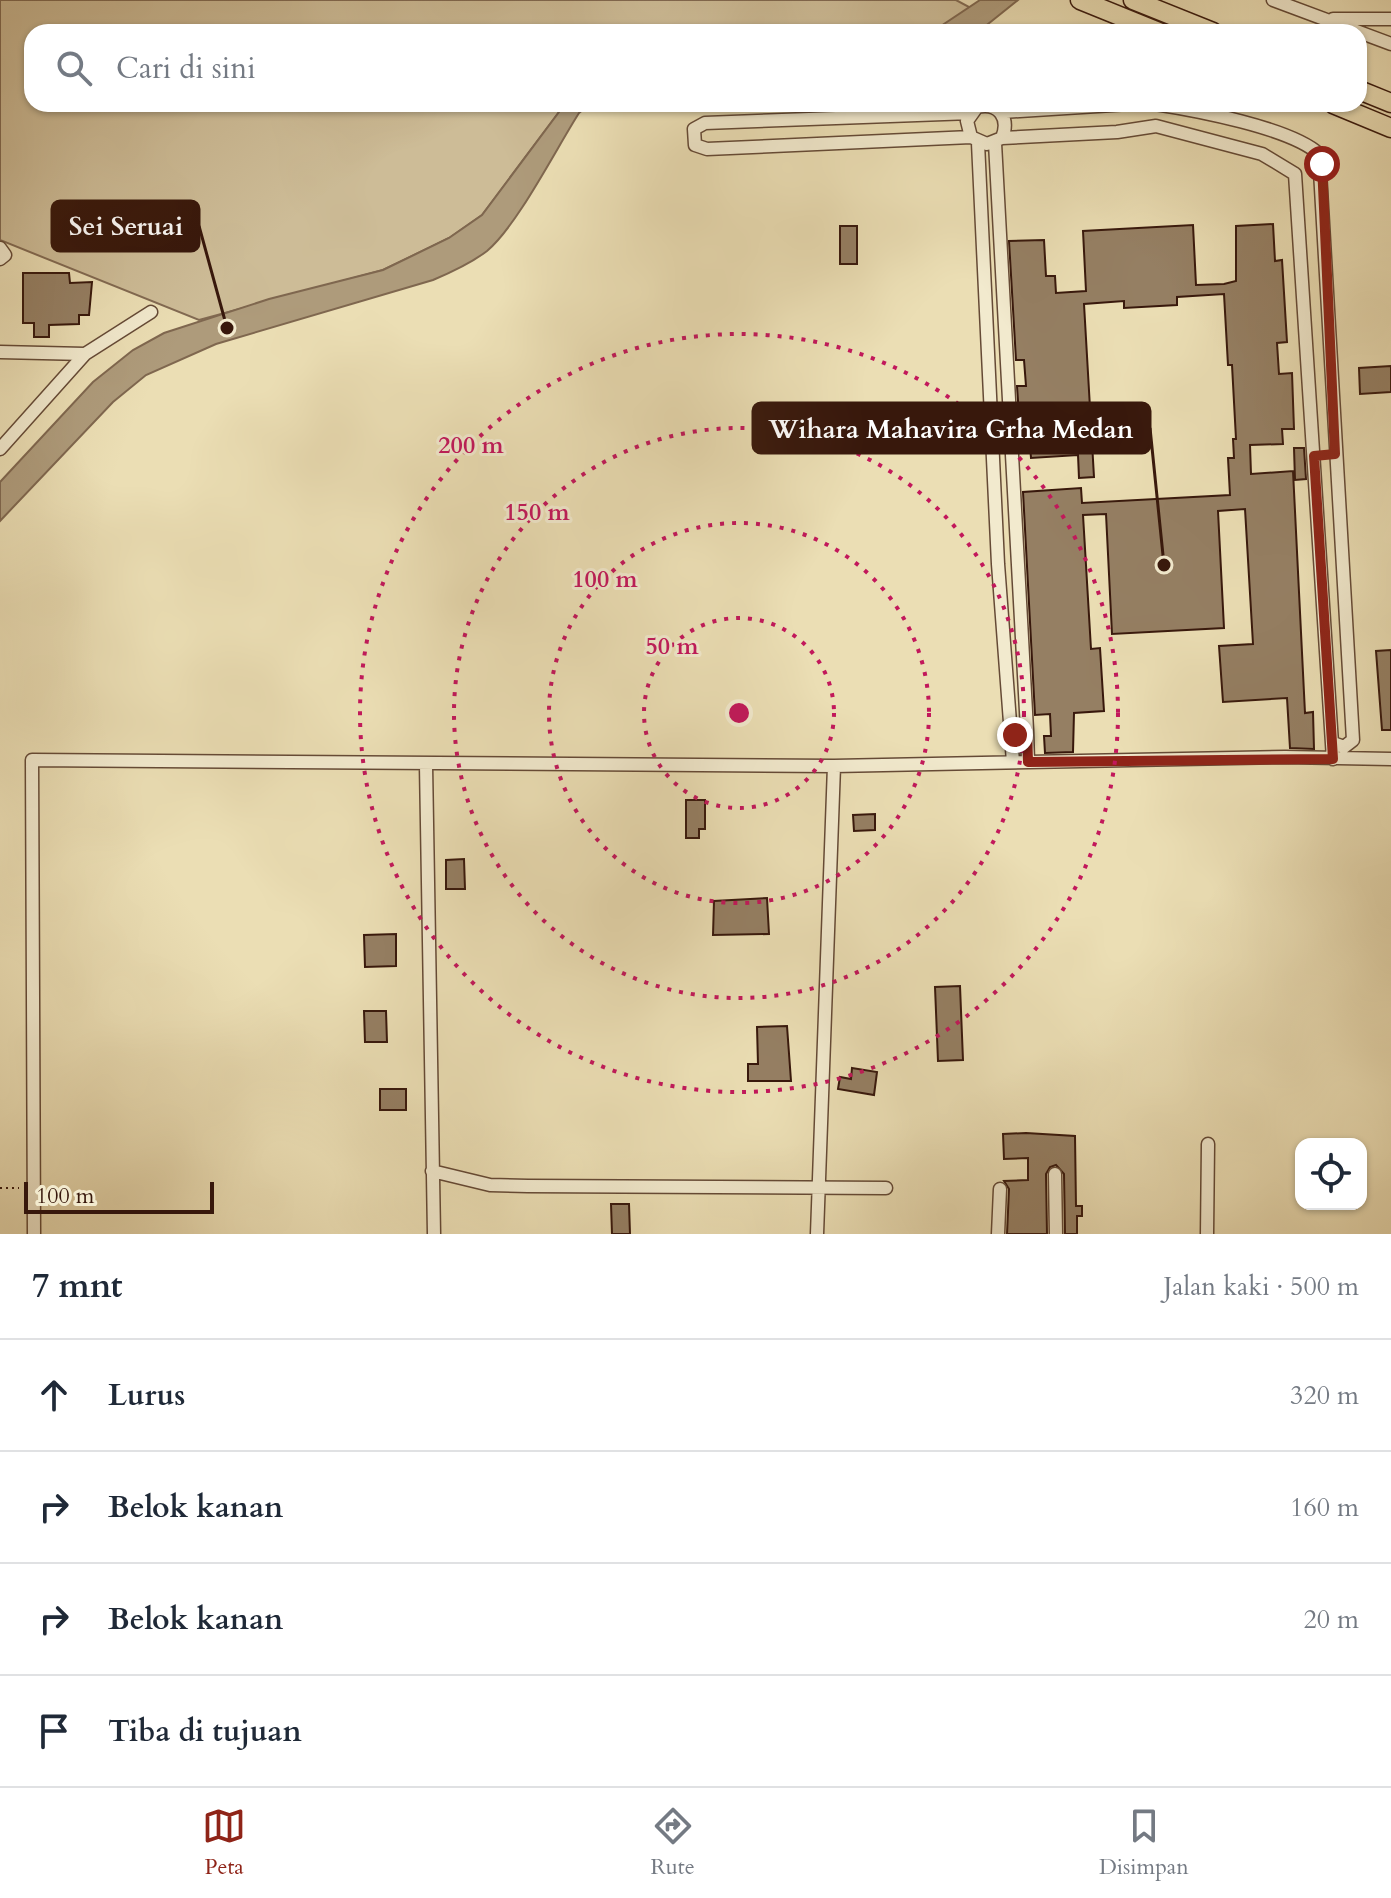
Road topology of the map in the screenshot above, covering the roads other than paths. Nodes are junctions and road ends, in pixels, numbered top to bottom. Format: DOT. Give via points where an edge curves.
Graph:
graph roads {
  1 [pos="1080,0"];
  2 [pos="1133,0"];
  3 [pos="1273,0"];
  4 [pos="1322,18"];
  5 [pos="1391,19"];
  6 [pos="1139,24"];
  7 [pos="1193,24"];
  8 [pos="1339,24"];
  9 [pos="1367,34"];
  10 [pos="1387,41"];
  11 [pos="1367,93"];
  12 [pos="1391,103"];
  13 [pos="1002,112"];
  14 [pos="1198,112"];
  15 [pos="1352,112"];
  16 [pos="971,113"];
  17 [pos="1391,128"];
  18 [pos="1282,136"];
  19 [pos="974,140"];
  20 [pos="999,140"];
  21 [pos="1275,159"];
  22 [pos="0,248"];
  23 [pos="0,259"];
  24 [pos="151,312"];
  25 [pos="0,352"];
  26 [pos="85,354"];
  27 [pos="0,449"];
  28 [pos="1335,454"];
  29 [pos="1314,456"];
  30 [pos="1013,471"];
  31 [pos="994,472"];
  32 [pos="1027,730"];
  33 [pos="1011,731"];
  34 [pos="1353,740"];
  35 [pos="1333,743"];
  36 [pos="1353,758"];
  37 [pos="1333,759"];
  38 [pos="1391,759"];
  39 [pos="1013,762"];
  40 [pos="1028,762"];
  41 [pos="426,765"];
  42 [pos="834,766"];
  43 [pos="1208,1144"];
  44 [pos="432,1171"];
  45 [pos="1055,1174"];
  46 [pos="819,1188"];
  47 [pos="886,1188"];
  48 [pos="1000,1189"];
  49 [pos="34,1234"];
  50 [pos="434,1234"];
  51 [pos="817,1234"];
  52 [pos="998,1234"];
  53 [pos="1056,1234"];
  54 [pos="1207,1234"];
  1 -- 6 [label="highway"];
  2 -- 7 [label="highway"];
  3 -- 4 [label="street"];
  4 -- 5 [label="street"];
  4 -- 8 [label="street"];
  9 -- 10 [label="street"];
  11 -- 12 [label="highway"];
  13 -- 20 [label="street" via="1006,120"];
  14 -- 18 [label="street"];
  15 -- 17 [label="highway"];
  16 -- 19 [label="street" via="967,130"];
  16 -- 19 [label="street" via="705,123 692,134 695,145 707,149"];
  18 -- 21 [label="street"];
  18 -- 28 [label="street" via="1312,147 1322,164"];
  19 -- 20 [label="street"];
  19 -- 31 [label="street"];
  20 -- 21 [label="street" via="1156,126"];
  20 -- 30 [label="street"];
  21 -- 29 [label="street" via="1296,177"];
  22 -- 23 [label="street" via="5,255"];
  24 -- 26 [label="street"];
  25 -- 26 [label="street"];
  26 -- 27 [label="street"];
  28 -- 29 [label="street"];
  28 -- 34 [label="street"];
  29 -- 35 [label="street"];
  30 -- 31 [label="street"];
  30 -- 32 [label="street"];
  31 -- 33 [label="street"];
  32 -- 33 [label="street" via="1020,735"];
  32 -- 40 [label="street"];
  33 -- 39 [label="street"];
  34 -- 35 [label="street" via="1344,747"];
  34 -- 36 [label="street"];
  35 -- 37 [label="street"];
  36 -- 37 [label="street"];
  36 -- 38 [label="street"];
  37 -- 40 [label="street"];
  39 -- 40 [label="street"];
  39 -- 42 [label="street"];
  41 -- 42 [label="street"];
  41 -- 44 [label="street"];
  41 -- 49 [label="street" via="32,760"];
  42 -- 46 [label="street"];
  43 -- 54 [label="street"];
  44 -- 46 [label="street" via="490,1185"];
  44 -- 50 [label="street"];
  45 -- 53 [label="street"];
  46 -- 47 [label="street"];
  46 -- 51 [label="street"];
  48 -- 52 [label="street"];
}
